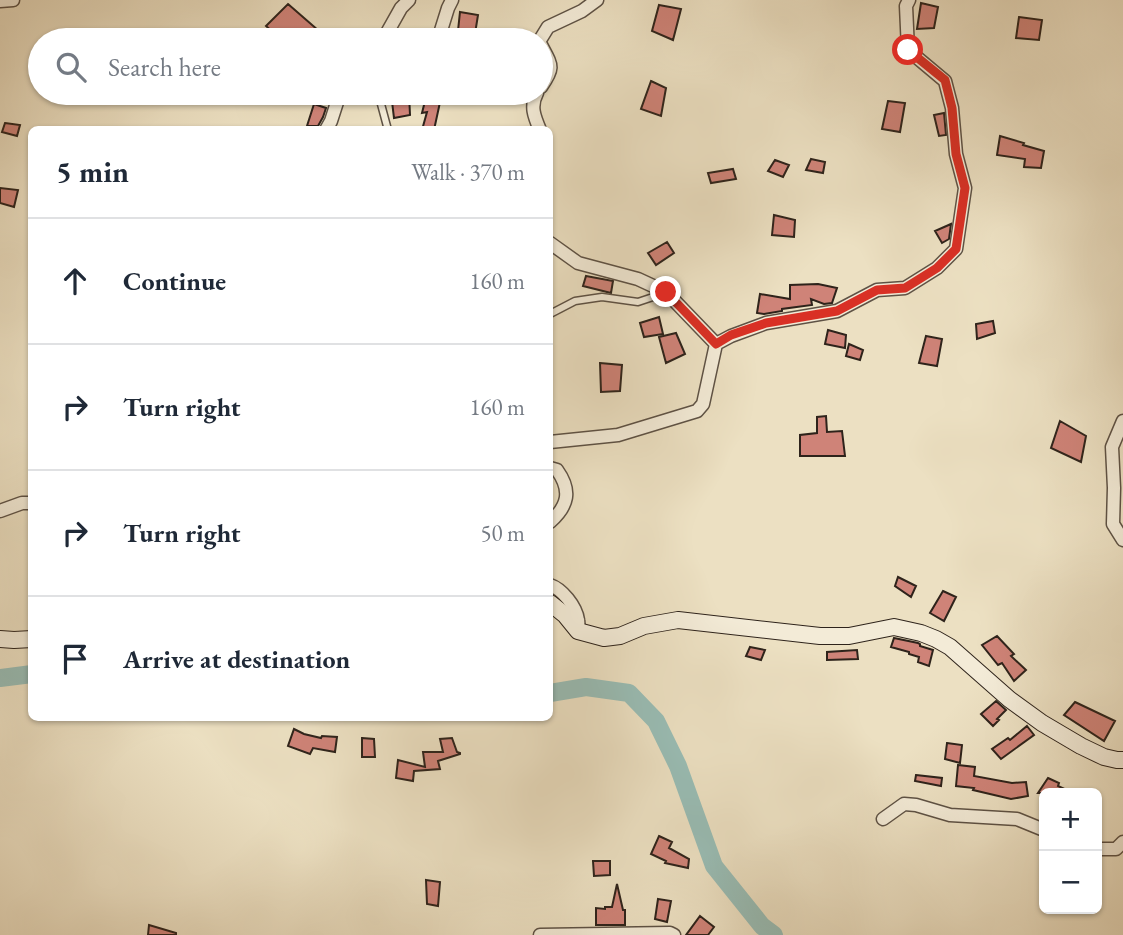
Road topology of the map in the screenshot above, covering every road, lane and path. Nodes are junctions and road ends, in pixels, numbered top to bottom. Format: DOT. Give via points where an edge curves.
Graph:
graph roads {
  1 [pos="13,0"];
  2 [pos="409,0"];
  3 [pos="452,0"];
  4 [pos="597,0"];
  5 [pos="909,0"];
  6 [pos="0,1"];
  7 [pos="390,28"];
  8 [pos="442,28"];
  9 [pos="548,28"];
  10 [pos="336,105"];
  11 [pos="381,105"];
  12 [pos="533,105"];
  13 [pos="328,126"];
  14 [pos="387,126"];
  15 [pos="538,126"];
  16 [pos="553,245"];
  17 [pos="666,292"];
  18 [pos="553,312"];
  19 [pos="716,344"];
  20 [pos="1123,421"];
  21 [pos="553,442"];
  22 [pos="553,469"];
  23 [pos="28,503"];
  24 [pos="0,511"];
  25 [pos="553,519"];
  26 [pos="1123,540"];
  27 [pos="553,586"];
  28 [pos="553,605"];
  29 [pos="578,631"];
  30 [pos="28,636"];
  31 [pos="7,639"];
  32 [pos="1123,760"];
  33 [pos="883,819"];
  34 [pos="1039,828"];
  35 [pos="1123,842"];
  36 [pos="1102,849"];
  37 [pos="540,935"];
  38 [pos="674,935"];
  1 -- 6 [label="street"];
  2 -- 7 [label="street"];
  3 -- 8 [label="street"];
  4 -- 9 [label="street"];
  5 -- 19 [label="street" via="908,50 945,80 952,108 965,188 956,249 937,268 905,288 877,290 837,311 766,323"];
  10 -- 13 [label="street"];
  11 -- 14 [label="lane"];
  12 -- 15 [label="street"];
  16 -- 17 [label="street" via="578,263 638,279"];
  17 -- 18 [label="lane" via="638,302 602,297 575,301"];
  17 -- 19 [label="street"];
  19 -- 21 [label="street" via="703,404 697,411 618,435"];
  20 -- 26 [label="street" via="1111,447 1113,524"];
  22 -- 25 [label="street" via="564,480 566,494 562,511"];
  23 -- 24 [label="street"];
  27 -- 29 [label="street" via="569,600"];
  28 -- 29 [label="main road"];
  29 -- 32 [label="main road" via="604,638 678,620 820,636 849,636 882,628 921,633 950,647 1042,723 1104,757"];
  30 -- 31 [label="main road"];
  33 -- 34 [label="street" via="904,804 950,815 1017,819"];
  35 -- 36 [label="street" via="1116,849"];
  37 -- 38 [label="street"];
}
